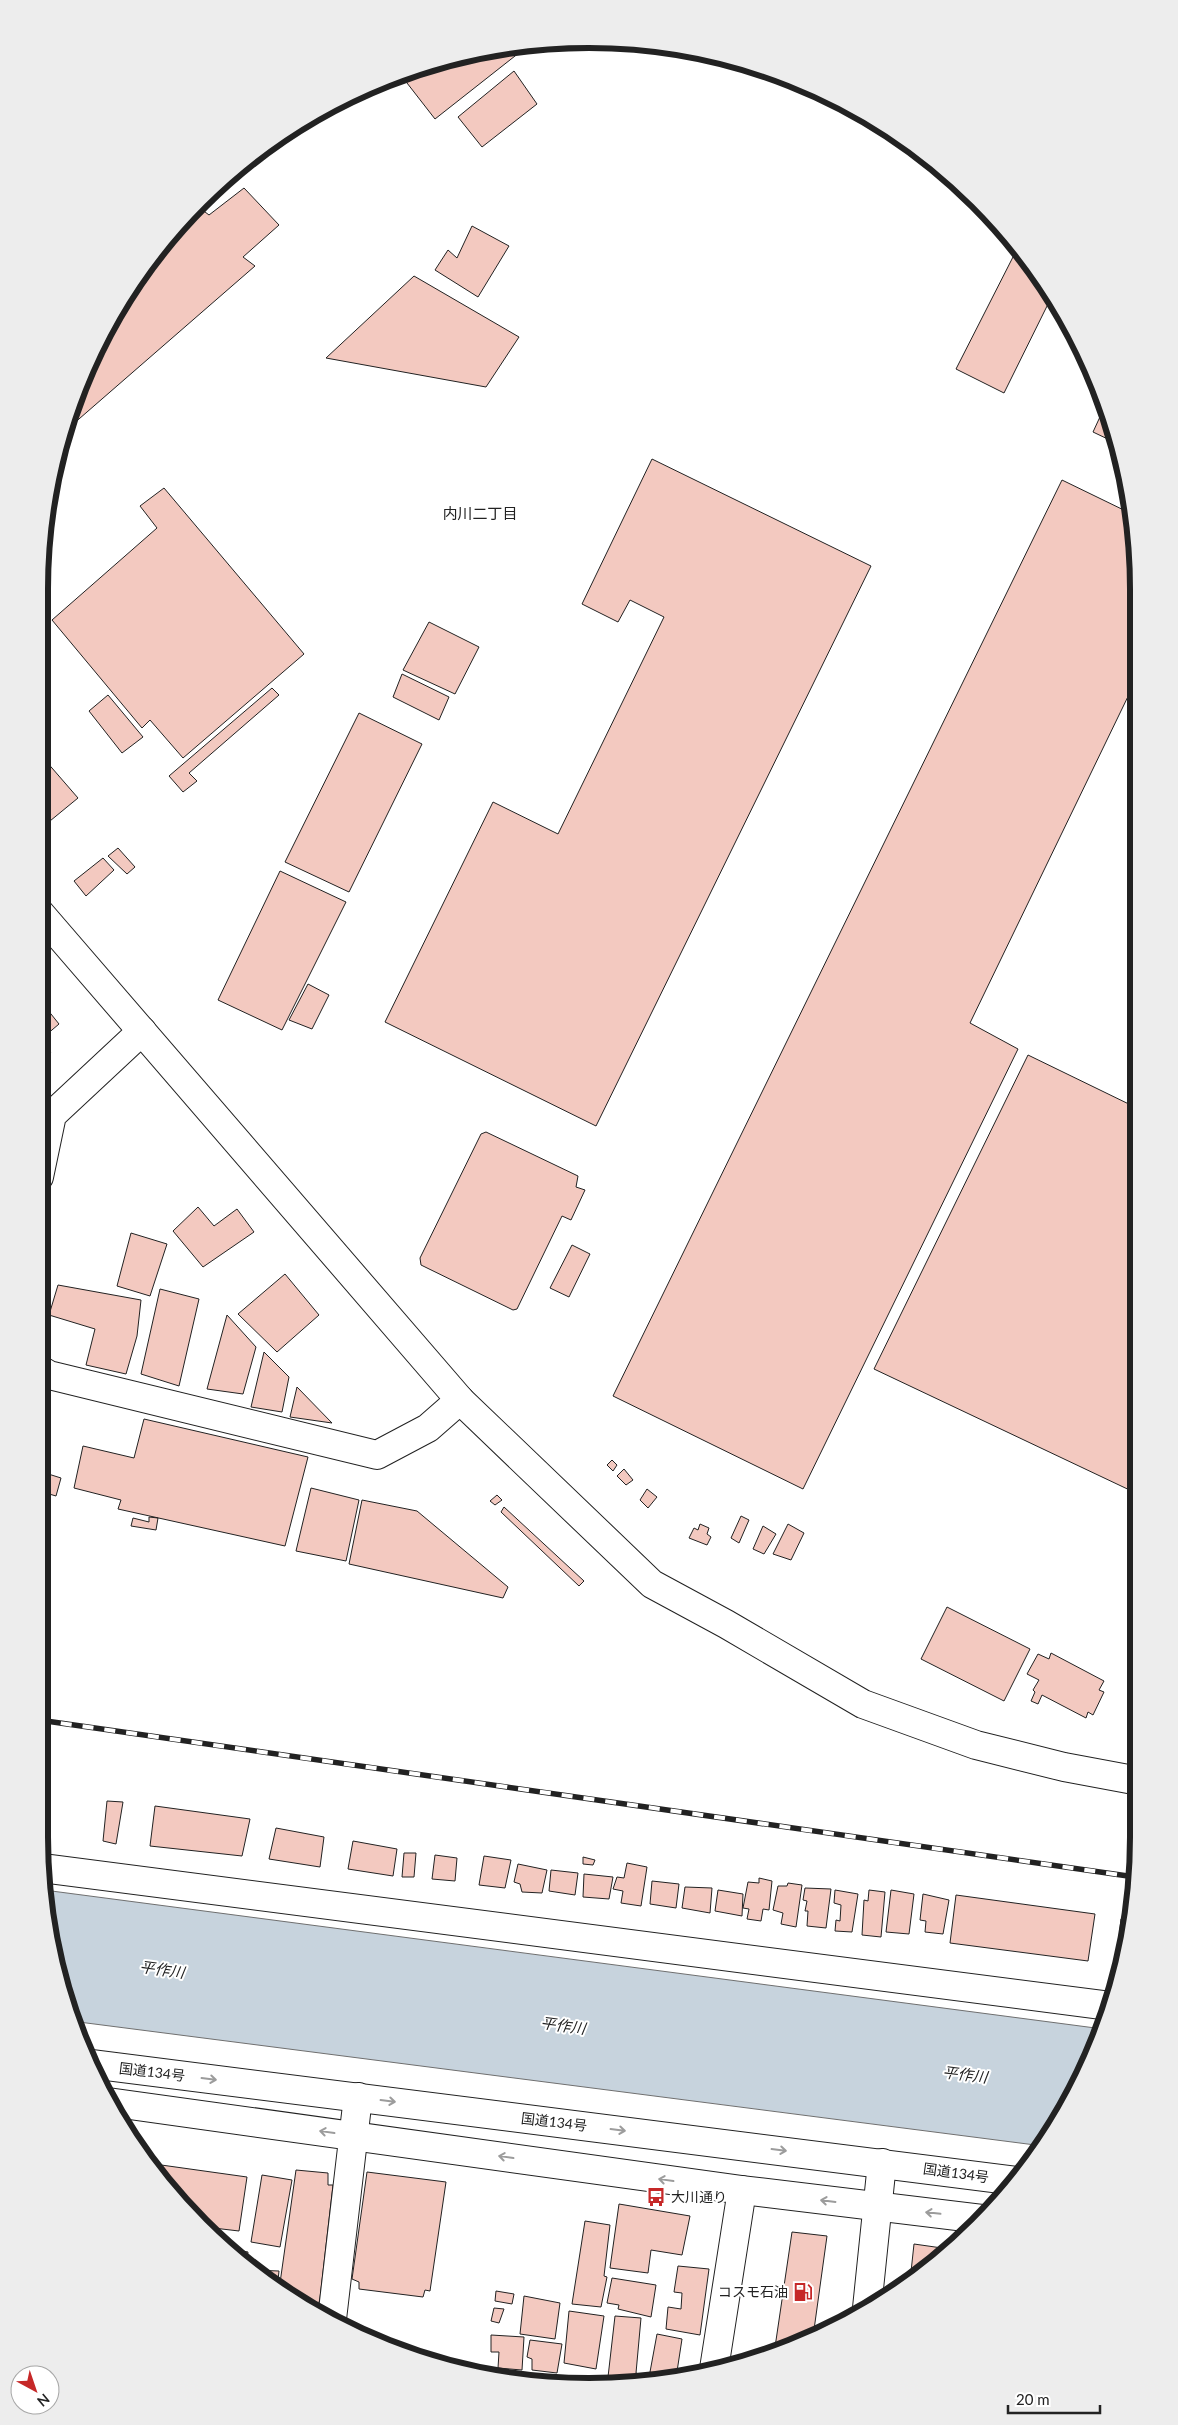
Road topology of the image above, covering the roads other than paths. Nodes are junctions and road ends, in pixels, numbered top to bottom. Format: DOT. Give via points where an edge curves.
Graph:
graph roads {
  1 [pos="48,922"];
  2 [pos="142,1030"];
  3 [pos="48,1134"];
  4 [pos="48,1374"];
  5 [pos="460,1400"];
  6 [pos="1130,1779"];
  7 [pos="49,1869"];
  8 [pos="1103,2005"];
  9 [pos="99,2065"];
  10 [pos="358,2097"];
  11 [pos="118,2103"];
  12 [pos="354,2136"];
  13 [pos="882,2163"];
  14 [pos="1007,2180"];
  15 [pos="742,2190"];
  16 [pos="876,2207"];
  17 [pos="973,2218"];
  18 [pos="868,2300"];
  19 [pos="333,2313"];
  20 [pos="715,2362"];
  1 -- 2 [label="main road"];
  2 -- 3 [label="main road" via="52,1115"];
  2 -- 5 [label="main road"];
  4 -- 5 [label="main road" via="378,1455 428,1428"];
  5 -- 6 [label="main road" via="652,1584 863,1704 976,1745"];
  7 -- 8 [label="main road"];
  9 -- 10 [label="main road, 国道134号, one-way"];
  10 -- 12 [label="main road"];
  10 -- 13 [label="main road, 国道134号, one-way"];
  12 -- 11 [label="main road, one-way"];
  15 -- 12 [label="main road, one-way"];
  12 -- 19 [label="main road"];
  13 -- 14 [label="main road, 国道134号"];
  13 -- 16 [label="main road"];
  16 -- 15 [label="main road, one-way"];
  15 -- 20 [label="main road"];
  17 -- 16 [label="main road, one-way"];
  16 -- 18 [label="main road"];
}
